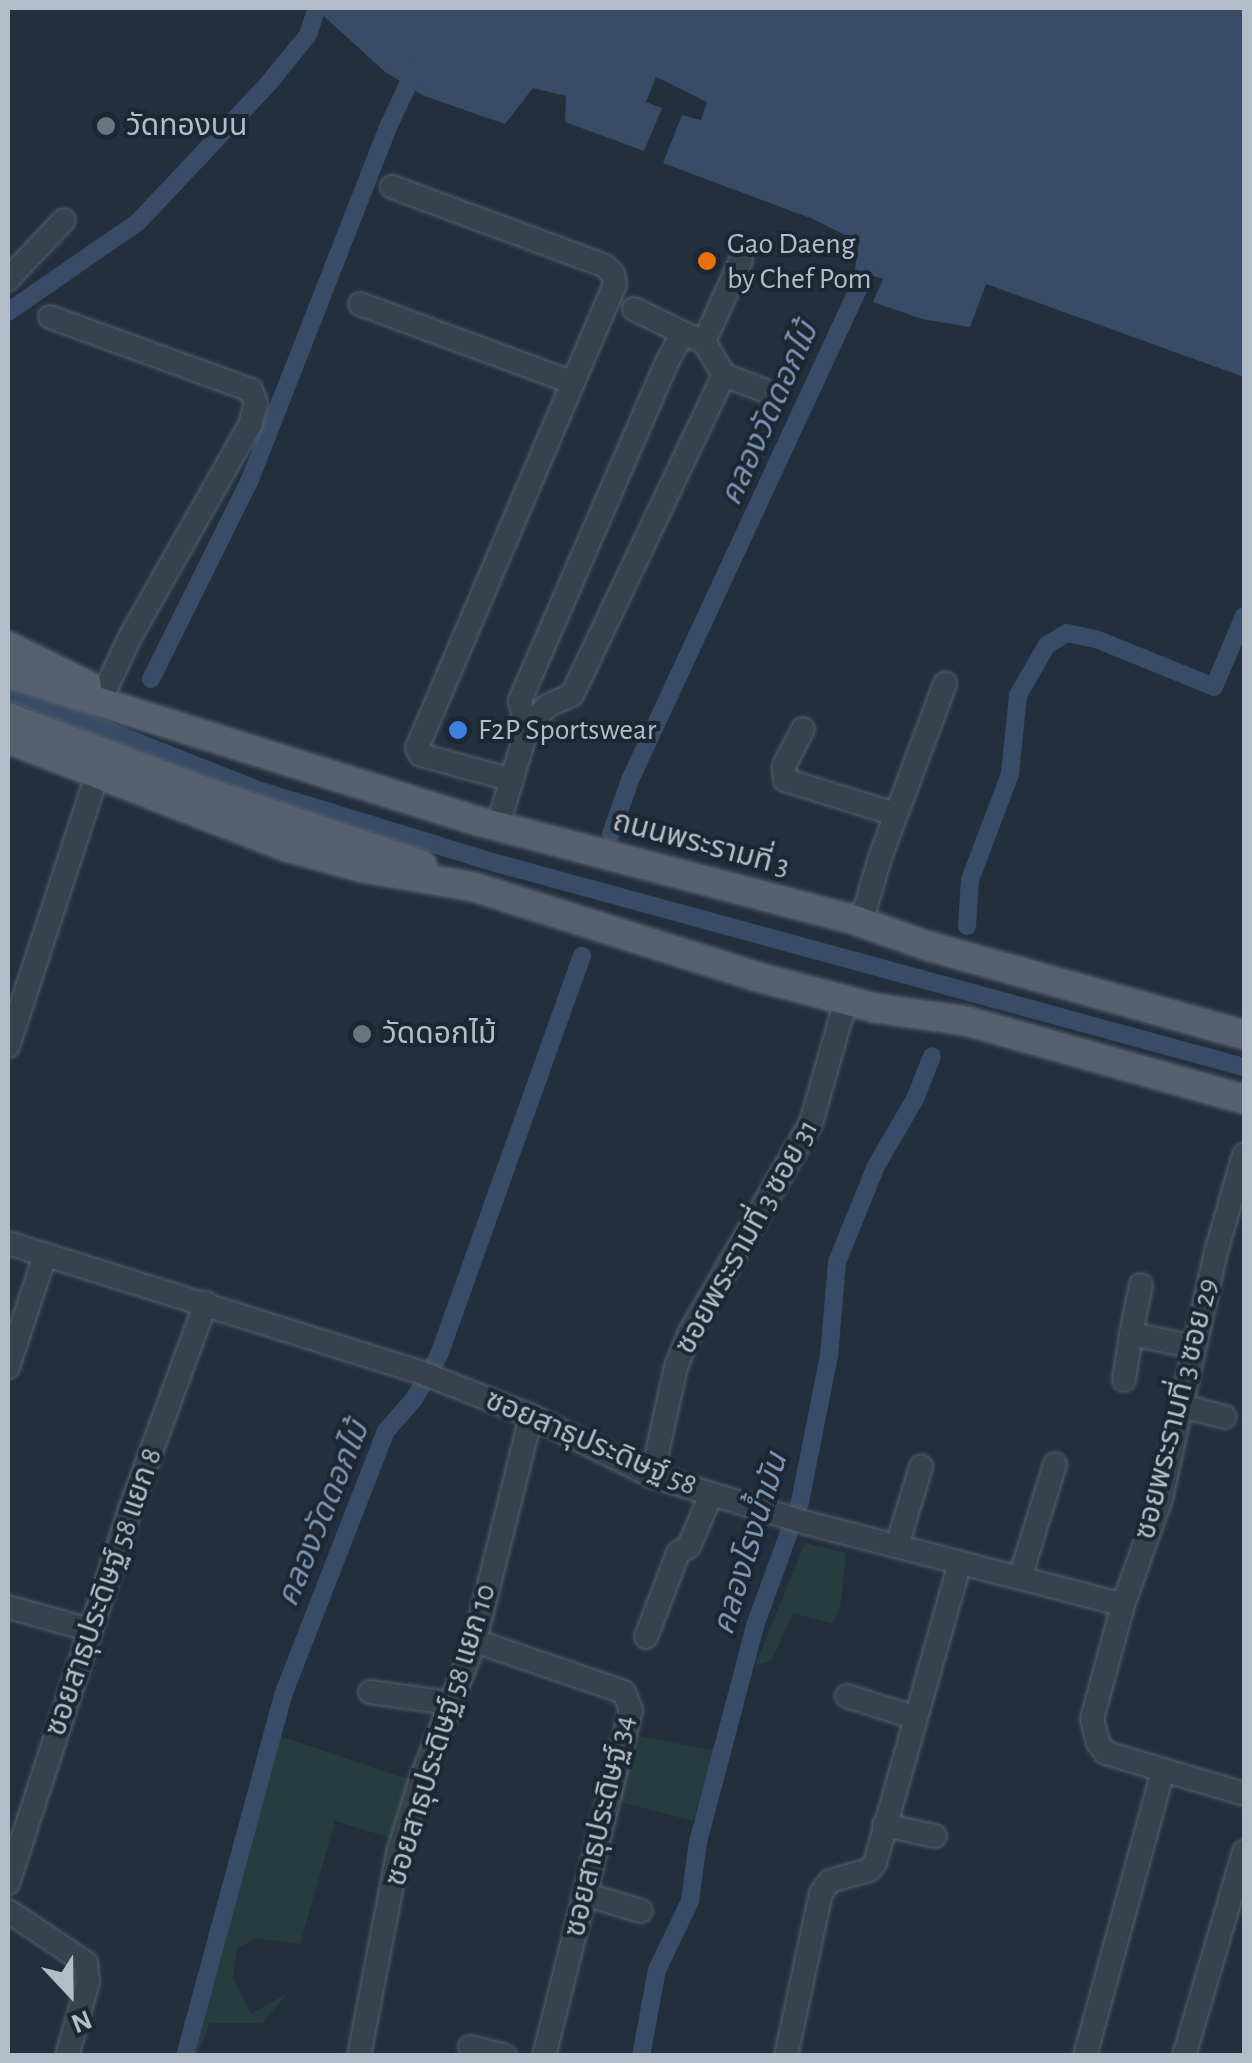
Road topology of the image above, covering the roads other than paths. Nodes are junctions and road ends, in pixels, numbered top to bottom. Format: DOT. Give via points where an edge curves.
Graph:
graph roads {
  1 [pos="392,186"];
  2 [pos="64,220"];
  3 [pos="741,260"];
  4 [pos="8,279"];
  5 [pos="360,304"];
  6 [pos="634,309"];
  7 [pos="50,317"];
  8 [pos="693,338"];
  9 [pos="724,375"];
  10 [pos="573,383"];
  11 [pos="763,390"];
  12 [pos="8,646"];
  13 [pos="8,673"];
  14 [pos="945,684"];
  15 [pos="104,693"];
  16 [pos="142,713"];
  17 [pos="8,717"];
  18 [pos="527,729"];
  19 [pos="803,729"];
  20 [pos="8,739"];
  21 [pos="97,776"];
  22 [pos="512,780"];
  23 [pos="895,814"];
  24 [pos="498,826"];
  25 [pos="474,887"];
  26 [pos="861,922"];
  27 [pos="846,1000"];
  28 [pos="1244,1035"];
  29 [pos="8,1046"];
  30 [pos="1244,1099"];
  31 [pos="1244,1155"];
  32 [pos="8,1243"];
  33 [pos="45,1255"];
  34 [pos="1141,1285"];
  35 [pos="206,1303"];
  36 [pos="1130,1334"];
  37 [pos="1195,1346"];
  38 [pos="8,1367"];
  39 [pos="1124,1380"];
  40 [pos="1182,1406"];
  41 [pos="532,1416"];
  42 [pos="1225,1417"];
  43 [pos="1055,1464"];
  44 [pos="921,1467"];
  45 [pos="652,1476"];
  46 [pos="711,1494"];
  47 [pos="898,1546"];
  48 [pos="960,1562"];
  49 [pos="1020,1578"];
  50 [pos="1123,1605"];
  51 [pos="8,1606"];
  52 [pos="91,1630"];
  53 [pos="646,1637"];
  54 [pos="475,1641"];
  55 [pos="370,1692"];
  56 [pos="847,1696"];
  57 [pos="450,1702"];
  58 [pos="913,1717"];
  59 [pos="1163,1771"];
  60 [pos="1244,1794"];
  61 [pos="884,1825"];
  62 [pos="935,1836"];
  63 [pos="1244,1852"];
  64 [pos="8,1883"];
  65 [pos="584,1894"];
  66 [pos="8,1911"];
  67 [pos="641,1911"];
  68 [pos="470,2047"];
  69 [pos="68,2056"];
  70 [pos="359,2056"];
  71 [pos="505,2056"];
  72 [pos="544,2056"];
  73 [pos="786,2056"];
  74 [pos="1084,2056"];
  75 [pos="1184,2056"];
  1 -- 10 [label="street" via="613,274"];
  2 -- 4 [label="street"];
  3 -- 8 [label="street"];
  5 -- 10 [label="street"];
  6 -- 8 [label="street"];
  7 -- 15 [label="street" via="251,390 256,404"];
  8 -- 9 [label="street"];
  8 -- 18 [label="street" via="520,701"];
  9 -- 11 [label="street"];
  9 -- 18 [label="street" via="572,695 548,706"];
  10 -- 22 [label="street" via="416,748"];
  12 -- 15 [label="main road, ถนนพระรามที่ 3"];
  13 -- 16 [label="main road, ถนนพระรามที่ 3"];
  14 -- 23 [label="street"];
  15 -- 16 [label="main road, ถนนพระรามที่ 3"];
  16 -- 24 [label="main road, ถนนพระรามที่ 3"];
  17 -- 25 [label="main road"];
  18 -- 22 [label="street"];
  19 -- 23 [label="street" via="784,766 785,780"];
  20 -- 21 [label="main road"];
  21 -- 25 [label="main road" via="287,847"];
  21 -- 29 [label="street"];
  22 -- 24 [label="street"];
  23 -- 26 [label="street"];
  24 -- 26 [label="main road, ถนนพระรามที่ 3"];
  25 -- 27 [label="main road"];
  26 -- 28 [label="main road, ถนนพระรามที่ 3"];
  27 -- 30 [label="main road" via="966,1022"];
  27 -- 45 [label="street, ซอยพระรามที่ 3 ซอย 31" via="811,1124 689,1334"];
  31 -- 37 [label="street, ซอยพระรามที่ 3 ซอย 29"];
  32 -- 33 [label="street, ซอยสาธุประดิษฐ์ 58"];
  33 -- 35 [label="street, ซอยสาธุประดิษฐ์ 58"];
  33 -- 38 [label="street"];
  34 -- 36 [label="street"];
  35 -- 41 [label="street, ซอยสาธุประดิษฐ์ 58" via="430,1375"];
  35 -- 52 [label="street, ซอยสาธุประดิษฐ์ 58 แยก 8"];
  36 -- 37 [label="street"];
  36 -- 39 [label="street"];
  37 -- 40 [label="street, ซอยพระรามที่ 3 ซอย 29"];
  40 -- 42 [label="street"];
  40 -- 50 [label="street, ซอยพระรามที่ 3 ซอย 29" via="1161,1498"];
  41 -- 45 [label="street, ซอยสาธุประดิษฐ์ 58"];
  41 -- 54 [label="street, ซอยสาธุประดิษฐ์ 58 แยก 10"];
  43 -- 49 [label="street"];
  44 -- 47 [label="street"];
  45 -- 46 [label="street, ซอยสาธุประดิษฐ์ 58"];
  46 -- 47 [label="street, ซอยสาธุประดิษฐ์ 58"];
  46 -- 53 [label="street" via="689,1546 678,1553"];
  47 -- 48 [label="street, ซอยสาธุประดิษฐ์ 58"];
  48 -- 49 [label="street, ซอยสาธุประดิษฐ์ 58"];
  48 -- 58 [label="street"];
  49 -- 50 [label="street, ซอยสาธุประดิษฐ์ 58"];
  50 -- 59 [label="street" via="1092,1733 1106,1753"];
  51 -- 52 [label="street"];
  52 -- 64 [label="street, ซอยสาธุประดิษฐ์ 58 แยก 8"];
  54 -- 57 [label="street, ซอยสาธุประดิษฐ์ 58 แยก 10"];
  54 -- 65 [label="street, ซอยสาธุประดิษฐ์ 34" via="624,1692 629,1700"];
  55 -- 57 [label="street"];
  56 -- 58 [label="street"];
  57 -- 70 [label="street, ซอยสาธุประดิษฐ์ 58 แยก 10" via="398,1853"];
  58 -- 61 [label="street"];
  59 -- 60 [label="street"];
  59 -- 74 [label="street"];
  61 -- 62 [label="street"];
  61 -- 73 [label="street" via="869,1870 824,1886"];
  63 -- 75 [label="street"];
  65 -- 67 [label="street"];
  65 -- 72 [label="street, ซอยสาธุประดิษฐ์ 34"];
  66 -- 69 [label="street" via="86,1964 88,1982"];
  68 -- 71 [label="street"];
}
